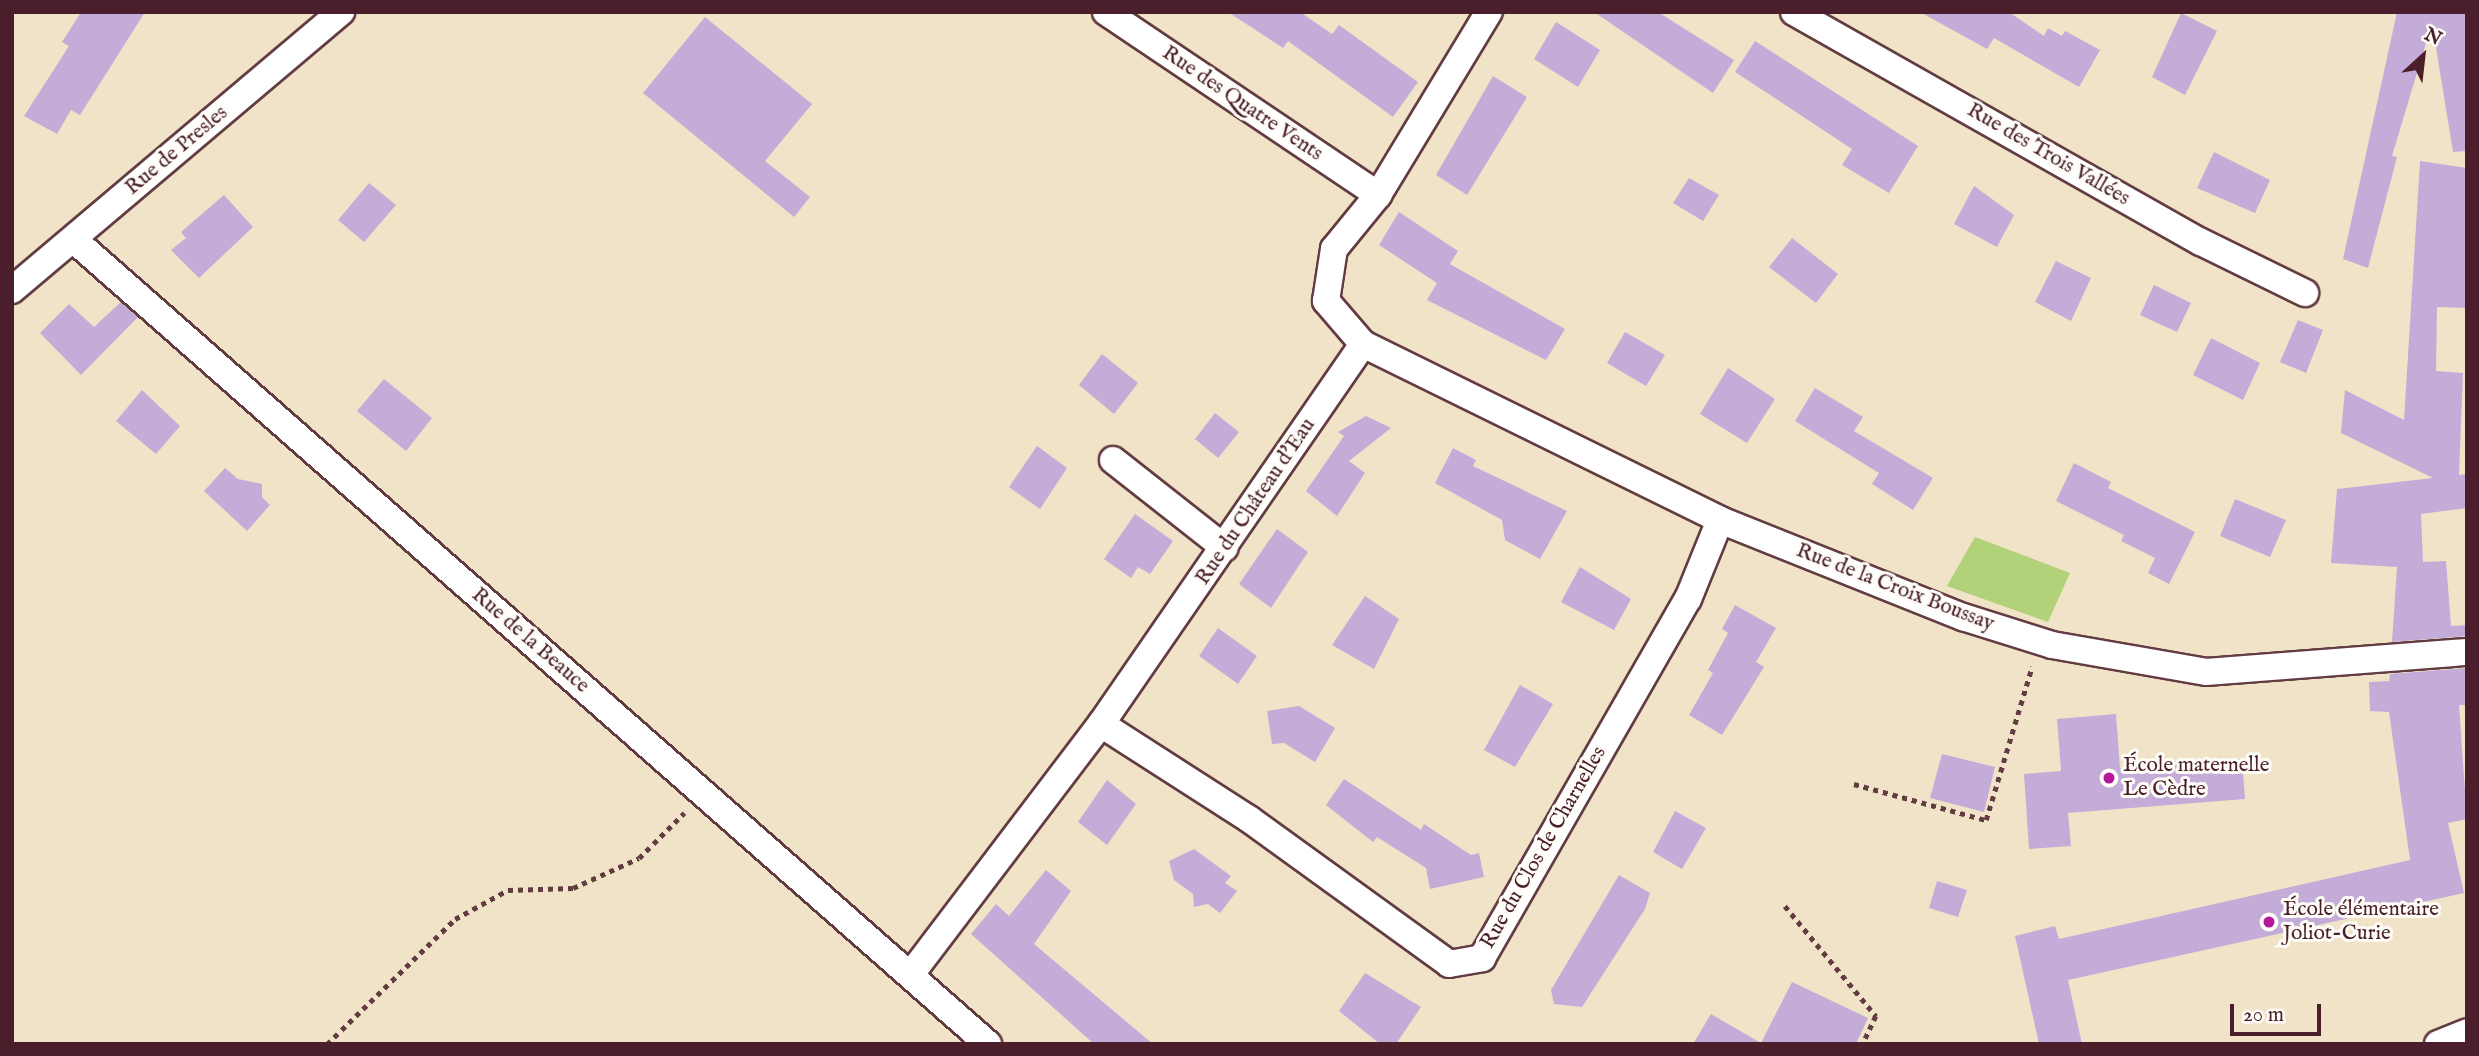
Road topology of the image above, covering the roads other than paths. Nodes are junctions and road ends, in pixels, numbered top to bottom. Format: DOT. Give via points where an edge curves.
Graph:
graph roads {
  1 [pos="341,12"];
  2 [pos="1106,12"];
  3 [pos="1489,12"];
  4 [pos="1794,12"];
  5 [pos="1378,195"];
  6 [pos="73,239"];
  7 [pos="12,290"];
  8 [pos="2305,293"];
  9 [pos="1363,344"];
  10 [pos="1114,460"];
  11 [pos="1720,520"];
  12 [pos="1225,548"];
  13 [pos="2467,652"];
  14 [pos="1101,723"];
  15 [pos="911,974"];
  16 [pos="2467,1032"];
  17 [pos="988,1044"];
  18 [pos="2438,1044"];
  1 -- 6 [label="street, Rue de Presles"];
  2 -- 5 [label="street, Rue des Quatre Vents"];
  3 -- 5 [label="street"];
  4 -- 8 [label="street, Rue des Trois Vallées" via="2201,242"];
  5 -- 9 [label="street" via="1334,249 1326,301"];
  6 -- 7 [label="street, Rue de Presles"];
  6 -- 15 [label="street, Rue de la Beauce"];
  9 -- 11 [label="street, Rue de la Croix Boussay"];
  9 -- 12 [label="street, Rue du Château d'Eau"];
  10 -- 12 [label="street"];
  11 -- 13 [label="street, Rue de la Croix Boussay" via="2018,634 2206,672"];
  11 -- 14 [label="street, Rue du Clos de Charnelles" via="1688,599 1482,958 1450,964 1249,819"];
  12 -- 14 [label="street, Rue du Château d'Eau"];
  14 -- 15 [label="street, Rue du Château d'Eau"];
  15 -- 17 [label="street, Rue de la Beauce"];
  16 -- 18 [label="street"];
}
